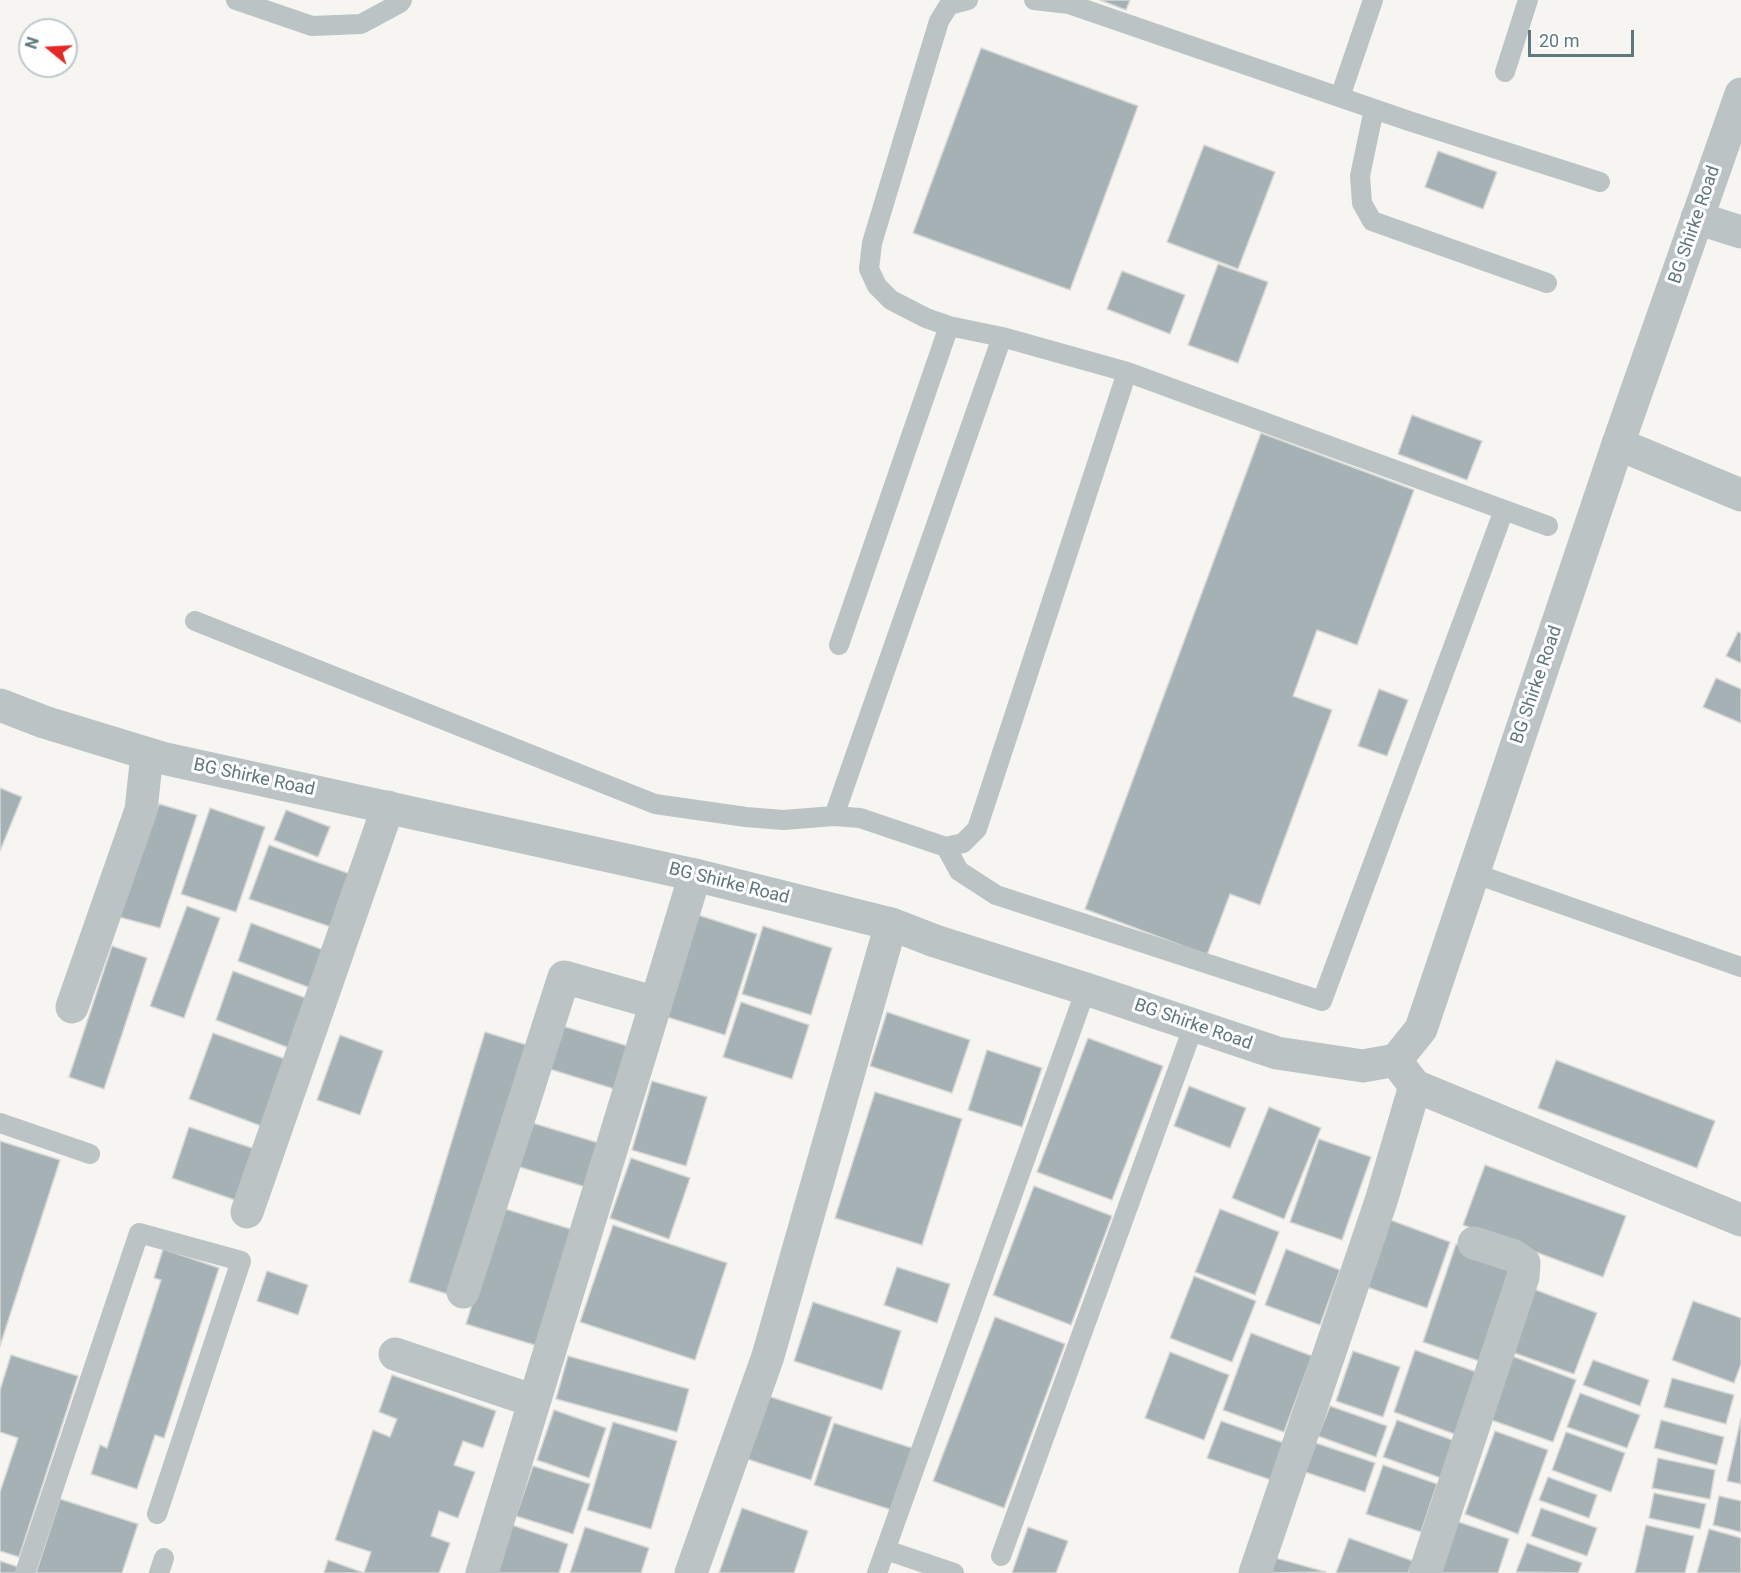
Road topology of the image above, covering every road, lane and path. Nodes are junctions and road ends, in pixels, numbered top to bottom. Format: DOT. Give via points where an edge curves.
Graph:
graph roads {
  1 [pos="236,0"];
  2 [pos="402,0"];
  3 [pos="968,0"];
  4 [pos="1034,0"];
  5 [pos="1373,0"];
  6 [pos="1528,0"];
  7 [pos="1505,72"];
  8 [pos="1340,97"];
  9 [pos="1374,109"];
  10 [pos="1738,115"];
  11 [pos="1599,182"];
  12 [pos="1697,218"];
  13 [pos="1741,232"];
  14 [pos="1547,283"];
  15 [pos="949,326"];
  16 [pos="1002,337"];
  17 [pos="1127,372"];
  18 [pos="1618,444"];
  19 [pos="1741,495"];
  20 [pos="1504,510"];
  21 [pos="1548,526"];
  22 [pos="195,621"];
  23 [pos="839,645"];
  24 [pos="0,705"];
  25 [pos="147,754"];
  26 [pos="388,807"];
  27 [pos="834,816"];
  28 [pos="946,847"];
  29 [pos="1473,873"];
  30 [pos="695,875"];
  31 [pos="891,924"];
  32 [pos="1741,967"];
  33 [pos="1086,989"];
  34 [pos="656,1003"];
  35 [pos="72,1007"];
  36 [pos="1194,1025"];
  37 [pos="1396,1060"];
  38 [pos="1415,1086"];
  39 [pos="0,1123"];
  40 [pos="90,1154"];
  41 [pos="247,1212"];
  42 [pos="1741,1220"];
  43 [pos="1474,1243"];
  44 [pos="463,1292"];
  45 [pos="395,1354"];
  46 [pos="534,1401"];
  47 [pos="157,1514"];
  48 [pos="886,1550"];
  49 [pos="1001,1556"];
  50 [pos="25,1573"];
  51 [pos="482,1573"];
  52 [pos="691,1573"];
  53 [pos="877,1573"];
  54 [pos="954,1573"];
  55 [pos="1255,1573"];
  56 [pos="1425,1573"];
  1 -- 2 [label="lane" via="312,26 361,24"];
  3 -- 15 [label="lane" via="949,5 939,21 872,243 869,268 877,286 891,300"];
  4 -- 8 [label="lane" via="1069,4"];
  5 -- 8 [label="lane"];
  6 -- 7 [label="lane"];
  8 -- 9 [label="lane"];
  9 -- 11 [label="lane"];
  9 -- 14 [label="lane" via="1360,176 1362,203 1372,221"];
  10 -- 12 [label="street, BG Shirke Road"];
  12 -- 13 [label="street"];
  12 -- 18 [label="street, BG Shirke Road"];
  15 -- 16 [label="lane"];
  15 -- 23 [label="lane"];
  16 -- 17 [label="lane"];
  16 -- 27 [label="lane"];
  17 -- 20 [label="lane"];
  17 -- 28 [label="lane" via="977,829 963,843"];
  18 -- 19 [label="street"];
  18 -- 29 [label="street, BG Shirke Road"];
  20 -- 21 [label="lane"];
  20 -- 28 [label="lane" via="1322,1001 996,895 959,871"];
  22 -- 27 [label="lane" via="655,804 783,820"];
  24 -- 25 [label="street, BG Shirke Road"];
  25 -- 26 [label="street, BG Shirke Road"];
  25 -- 35 [label="street" via="141,810"];
  26 -- 30 [label="street, BG Shirke Road"];
  26 -- 41 [label="street"];
  27 -- 28 [label="lane" via="860,819"];
  29 -- 32 [label="lane"];
  29 -- 37 [label="street, BG Shirke Road" via="1421,1029"];
  30 -- 31 [label="street, BG Shirke Road"];
  30 -- 34 [label="street"];
  31 -- 33 [label="street, BG Shirke Road"];
  31 -- 52 [label="street" via="768,1356"];
  33 -- 36 [label="street, BG Shirke Road"];
  33 -- 48 [label="lane"];
  34 -- 44 [label="street" via="564,977"];
  34 -- 46 [label="street"];
  36 -- 37 [label="street, BG Shirke Road" via="1277,1053 1363,1066"];
  36 -- 49 [label="lane"];
  37 -- 38 [label="street"];
  38 -- 42 [label="street"];
  38 -- 55 [label="street" via="1382,1198"];
  39 -- 40 [label="lane"];
  43 -- 56 [label="street" via="1514,1256 1524,1263 1523,1277"];
  45 -- 46 [label="street"];
  46 -- 51 [label="street"];
  47 -- 50 [label="lane" via="241,1261 139,1233"];
  48 -- 53 [label="lane"];
  48 -- 54 [label="lane"];
}
